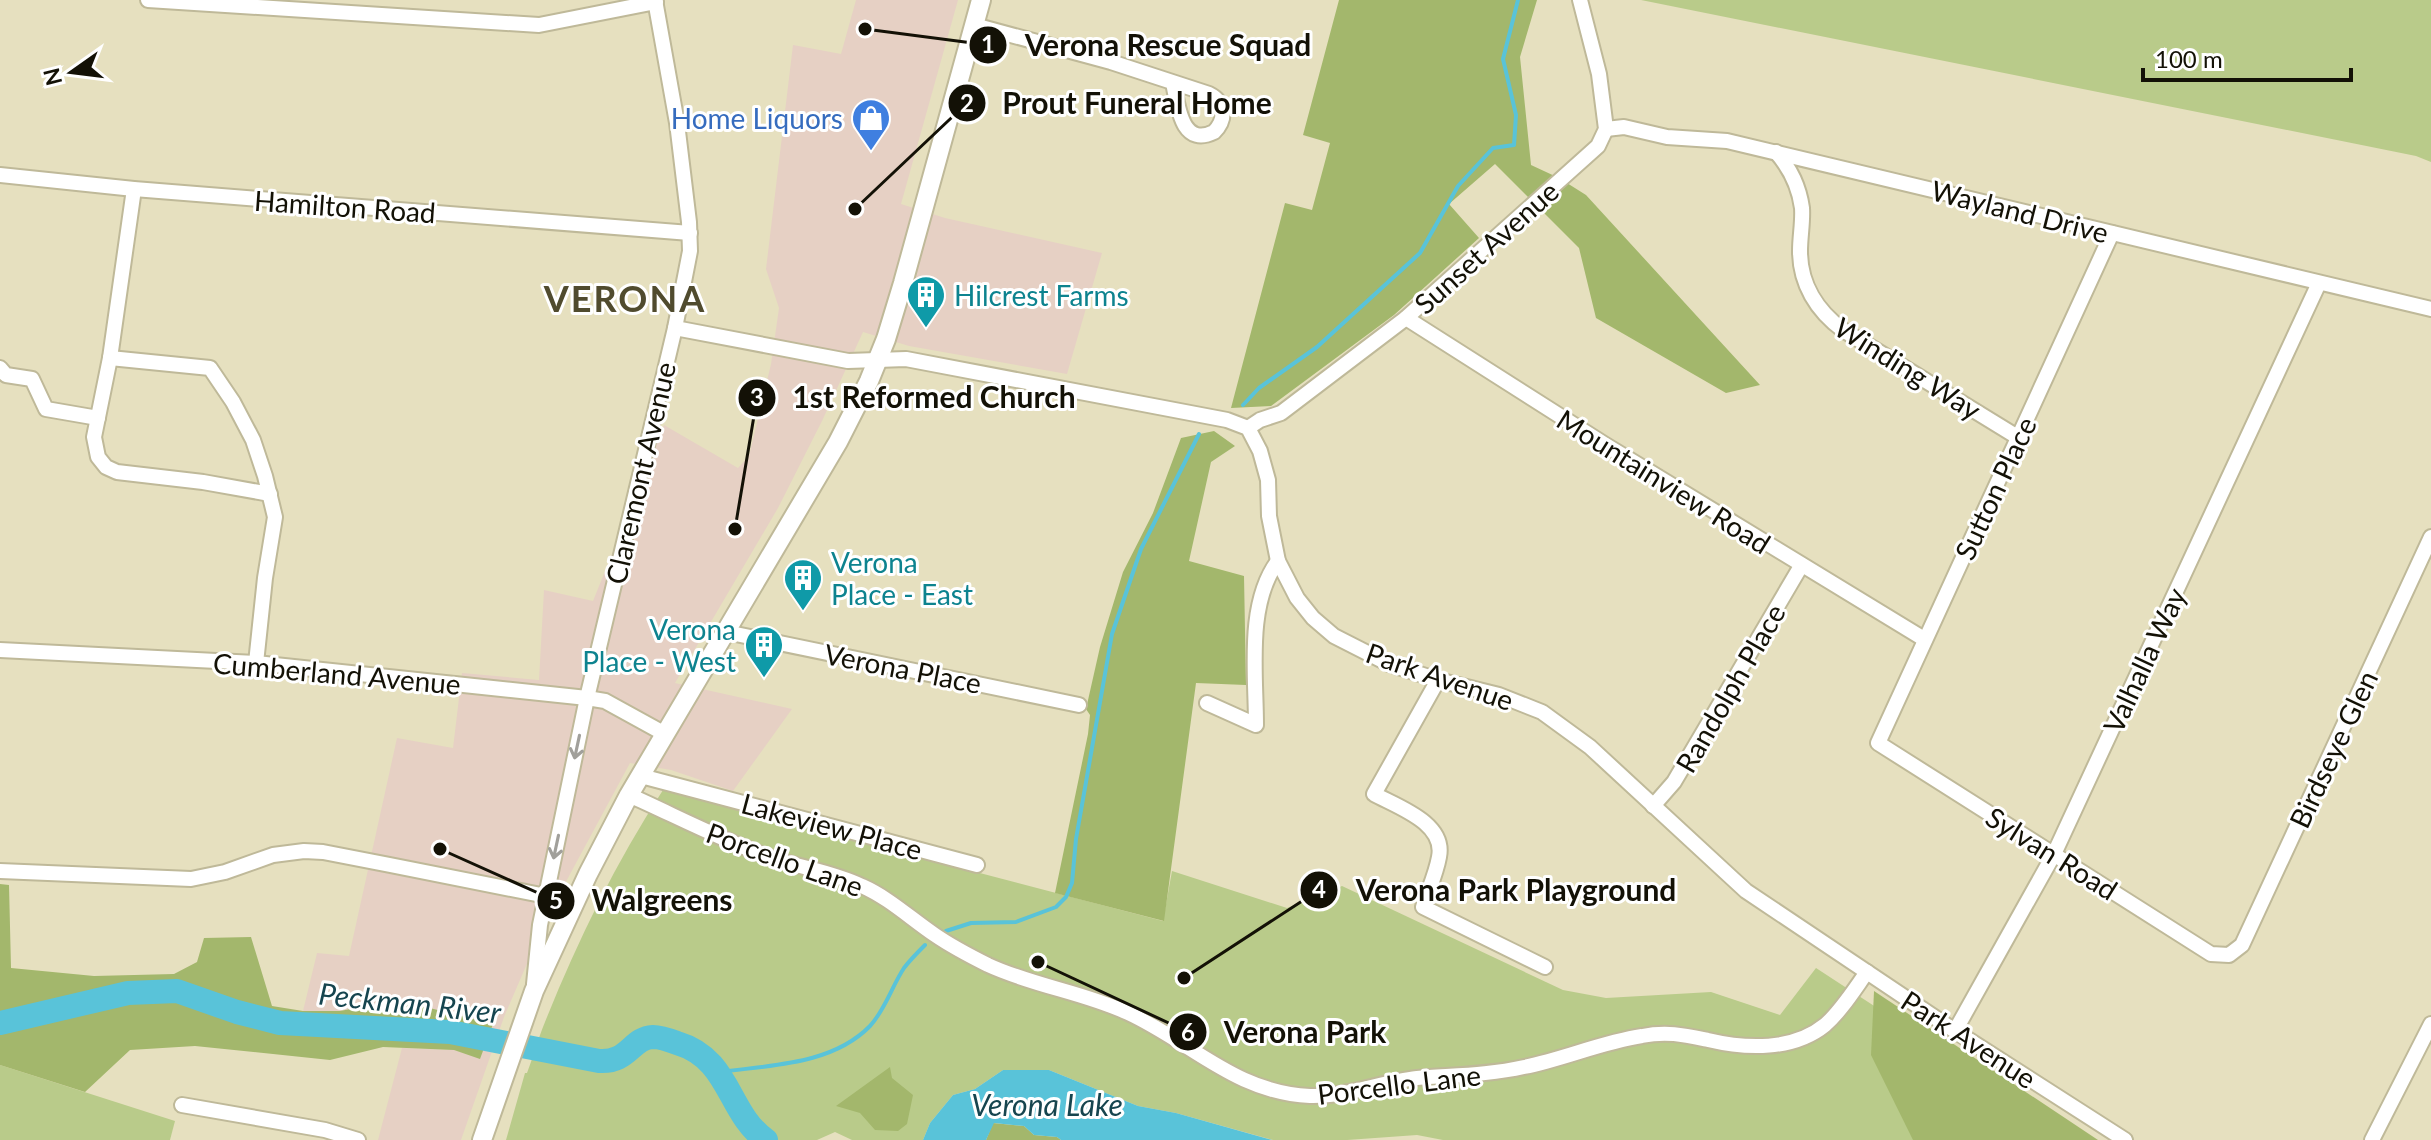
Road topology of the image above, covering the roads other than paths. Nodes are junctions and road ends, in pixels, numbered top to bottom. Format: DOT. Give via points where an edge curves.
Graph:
graph roads {
  1 [pos="148,0"];
  2 [pos="981,0"];
  3 [pos="1580,0"];
  4 [pos="655,1"];
  5 [pos="364,7"];
  6 [pos="974,25"];
  7 [pos="1173,83"];
  8 [pos="1613,128"];
  9 [pos="1776,152"];
  10 [pos="0,175"];
  11 [pos="134,189"];
  12 [pos="690,233"];
  13 [pos="2112,233"];
  14 [pos="2319,283"];
  15 [pos="2431,309"];
  16 [pos="1406,318"];
  17 [pos="675,328"];
  18 [pos="110,358"];
  19 [pos="878,360"];
  20 [pos="0,368"];
  21 [pos="98,418"];
  22 [pos="1248,428"];
  23 [pos="2019,438"];
  24 [pos="270,494"];
  25 [pos="2431,537"];
  26 [pos="1278,561"];
  27 [pos="1801,566"];
  28 [pos="726,632"];
  29 [pos="1924,639"];
  30 [pos="0,650"];
  31 [pos="256,663"];
  32 [pos="1438,680"];
  33 [pos="587,698"];
  34 [pos="1207,703"];
  35 [pos="1079,705"];
  36 [pos="665,734"];
  37 [pos="1878,743"];
  38 [pos="641,776"];
  39 [pos="629,795"];
  40 [pos="1653,806"];
  41 [pos="2054,854"];
  42 [pos="977,865"];
  43 [pos="0,871"];
  44 [pos="546,896"];
  45 [pos="2229,955"];
  46 [pos="1545,967"];
  47 [pos="1867,972"];
  48 [pos="534,991"];
  49 [pos="2431,1024"];
  50 [pos="1955,1031"];
  51 [pos="182,1105"];
  52 [pos="358,1140"];
  53 [pos="482,1140"];
  54 [pos="2125,1140"];
  55 [pos="2372,1140"];
  1 -- 5 [label="street"];
  2 -- 6 [label="main road"];
  3 -- 8 [label="street"];
  4 -- 5 [label="street" via="539,25"];
  4 -- 12 [label="street, Claremont Avenue"];
  6 -- 7 [label="street"];
  6 -- 19 [label="main road"];
  8 -- 9 [label="street, Wayland Drive"];
  8 -- 16 [label="street, Sunset Avenue"];
  9 -- 13 [label="street, Wayland Drive"];
  9 -- 23 [label="street, Winding Way" via="1799,195 1801,261 1818,307 1843,330"];
  10 -- 11 [label="street, Hamilton Road"];
  11 -- 12 [label="street, Hamilton Road"];
  11 -- 18 [label="street"];
  12 -- 17 [label="street, Claremont Avenue"];
  13 -- 14 [label="street, Wayland Drive"];
  13 -- 23 [label="street, Sutton Place"];
  14 -- 15 [label="street, Wayland Drive"];
  14 -- 41 [label="street, Valhalla Way"];
  16 -- 22 [label="street, Sunset Avenue" via="1281,413"];
  16 -- 27 [label="street, Mountainview Road"];
  17 -- 19 [label="street" via="848,361"];
  17 -- 33 [label="street, Claremont Avenue"];
  18 -- 21 [label="street"];
  18 -- 24 [label="street" via="210,368 244,421"];
  19 -- 22 [label="street" via="906,359 967,370"];
  19 -- 28 [label="main road" via="838,442"];
  20 -- 21 [label="street" via="6,375 32,379 46,409"];
  21 -- 24 [label="street" via="95,451 111,470"];
  22 -- 26 [label="street, Park Avenue" via="1268,480"];
  23 -- 29 [label="street, Sutton Place"];
  24 -- 31 [label="street" via="275,517"];
  25 -- 45 [label="street, Birdseye Glen" via="2242,945"];
  26 -- 32 [label="street, Park Avenue" via="1297,598 1334,636 1389,664"];
  26 -- 34 [label="street" via="1263,588 1256,626 1256,725"];
  27 -- 29 [label="street, Mountainview Road"];
  27 -- 40 [label="street, Randolph Place" via="1674,782"];
  28 -- 35 [label="street, Verona Place"];
  28 -- 36 [label="main road"];
  29 -- 37 [label="street, Sutton Place"];
  30 -- 31 [label="street, Cumberland Avenue"];
  31 -- 33 [label="street, Cumberland Avenue"];
  32 -- 40 [label="street, Park Avenue" via="1542,712 1590,747"];
  32 -- 46 [label="street" via="1374,794 1433,830 1440,854 1423,907"];
  33 -- 36 [label="street, Cumberland Avenue" via="605,701"];
  33 -- 44 [label="street, Claremont Avenue, one-way"];
  36 -- 38 [label="main road"];
  37 -- 41 [label="street, Sylvan Road"];
  38 -- 39 [label="main road"];
  38 -- 42 [label="street, Lakeview Place"];
  39 -- 47 [label="street, Porcello Lane" via="752,850 857,883 985,964 1129,1013 1231,1075 1293,1095 1326,1096 1419,1078 1525,1067 1644,1035 1684,1034 1742,1046 1794,1042 1825,1024"];
  39 -- 48 [label="main road"];
  40 -- 47 [label="street, Park Avenue" via="1746,891"];
  41 -- 45 [label="street, Sylvan Road" via="2211,954"];
  41 -- 50 [label="street, Valhalla Way"];
  43 -- 44 [label="street" via="191,879 273,855 313,852"];
  44 -- 48 [label="street, Claremont Avenue"];
  47 -- 50 [label="street, Park Avenue"];
  48 -- 53 [label="main road"];
  49 -- 55 [label="street"];
  50 -- 54 [label="street, Park Avenue"];
  51 -- 52 [label="street"];
}
